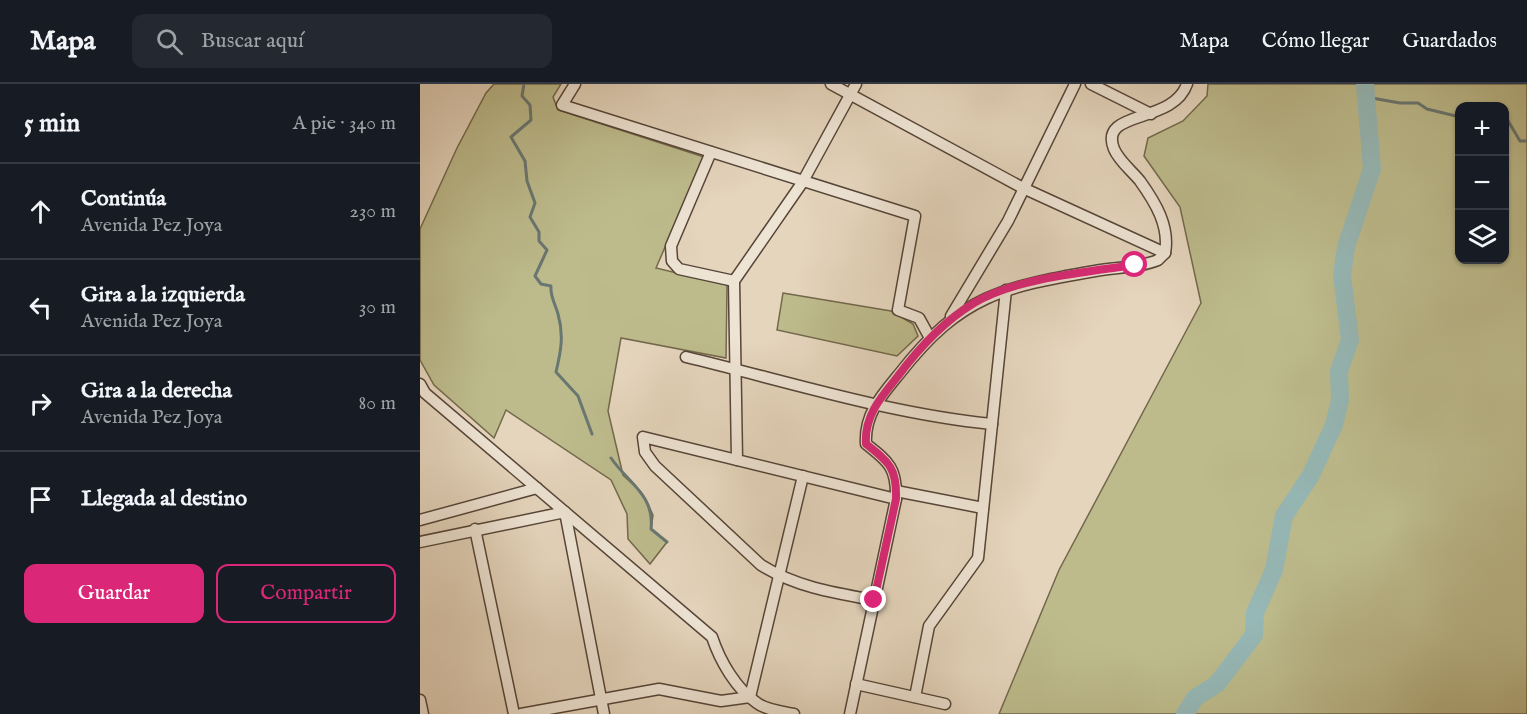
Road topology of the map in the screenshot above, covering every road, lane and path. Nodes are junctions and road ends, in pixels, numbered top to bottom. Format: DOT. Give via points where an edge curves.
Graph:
graph roads {
  1 [pos="575,84"];
  2 [pos="831,84"];
  3 [pos="1076,84"];
  4 [pos="1091,84"];
  5 [pos="1187,84"];
  6 [pos="853,89"];
  7 [pos="1151,114"];
  8 [pos="711,152"];
  9 [pos="803,181"];
  10 [pos="1023,188"];
  11 [pos="1165,253"];
  12 [pos="734,281"];
  13 [pos="1006,290"];
  14 [pos="947,322"];
  15 [pos="930,338"];
  16 [pos="686,357"];
  17 [pos="736,369"];
  18 [pos="422,391"];
  19 [pos="876,403"];
  20 [pos="992,424"];
  21 [pos="737,460"];
  22 [pos="803,476"];
  23 [pos="537,488"];
  24 [pos="896,495"];
  25 [pos="983,508"];
  26 [pos="565,512"];
  27 [pos="420,520"];
  28 [pos="475,529"];
  29 [pos="420,542"];
  30 [pos="779,577"];
  31 [pos="874,600"];
  32 [pos="856,684"];
  33 [pos="750,697"];
  34 [pos="915,697"];
  35 [pos="420,700"];
  36 [pos="601,700"];
  37 [pos="945,704"];
  38 [pos="423,714"];
  39 [pos="514,714"];
  40 [pos="521,714"];
  41 [pos="604,714"];
  42 [pos="794,714"];
  43 [pos="850,714"];
  1 -- 8 [label="street" via="562,105"];
  2 -- 6 [label="street"];
  3 -- 10 [label="street"];
  4 -- 7 [label="street"];
  5 -- 7 [label="street" via="1180,99"];
  6 -- 9 [label="street"];
  6 -- 10 [label="street"];
  7 -- 11 [label="street" via="1117,125 1112,134 1113,147 1150,195 1165,230"];
  8 -- 9 [label="street"];
  8 -- 12 [label="street" via="671,246 672,261 679,269"];
  9 -- 12 [label="street"];
  9 -- 15 [label="street" via="915,216 898,310 919,318"];
  10 -- 11 [label="street"];
  10 -- 14 [label="street" via="1008,221"];
  11 -- 13 [label="street" via="1150,264 1097,270"];
  12 -- 17 [label="street"];
  13 -- 14 [label="street" via="976,301"];
  13 -- 20 [label="street"];
  14 -- 15 [label="street"];
  15 -- 19 [label="street"];
  16 -- 17 [label="street"];
  17 -- 19 [label="street"];
  17 -- 21 [label="street"];
  18 -- 23 [label="street"];
  19 -- 20 [label="street"];
  19 -- 24 [label="street" via="865,428 866,444 890,463 897,482"];
  20 -- 25 [label="street"];
  21 -- 22 [label="street"];
  21 -- 30 [label="street" via="643,437 645,452 655,466 741,548"];
  22 -- 24 [label="street"];
  22 -- 30 [label="street"];
  23 -- 26 [label="street"];
  23 -- 27 [label="street"];
  24 -- 25 [label="street"];
  24 -- 31 [label="street"];
  25 -- 34 [label="street" via="978,558 929,626"];
  26 -- 28 [label="street"];
  26 -- 33 [label="street" via="712,637 731,676"];
  26 -- 36 [label="street"];
  28 -- 29 [label="street"];
  28 -- 39 [label="street"];
  30 -- 31 [label="street" via="804,587"];
  30 -- 33 [label="street"];
  31 -- 32 [label="street"];
  32 -- 34 [label="street"];
  32 -- 43 [label="street"];
  33 -- 36 [label="street" via="721,702 659,689"];
  33 -- 42 [label="street" via="759,705"];
  34 -- 37 [label="street"];
  35 -- 38 [label="street"];
  36 -- 40 [label="street"];
  36 -- 41 [label="street"];
}
